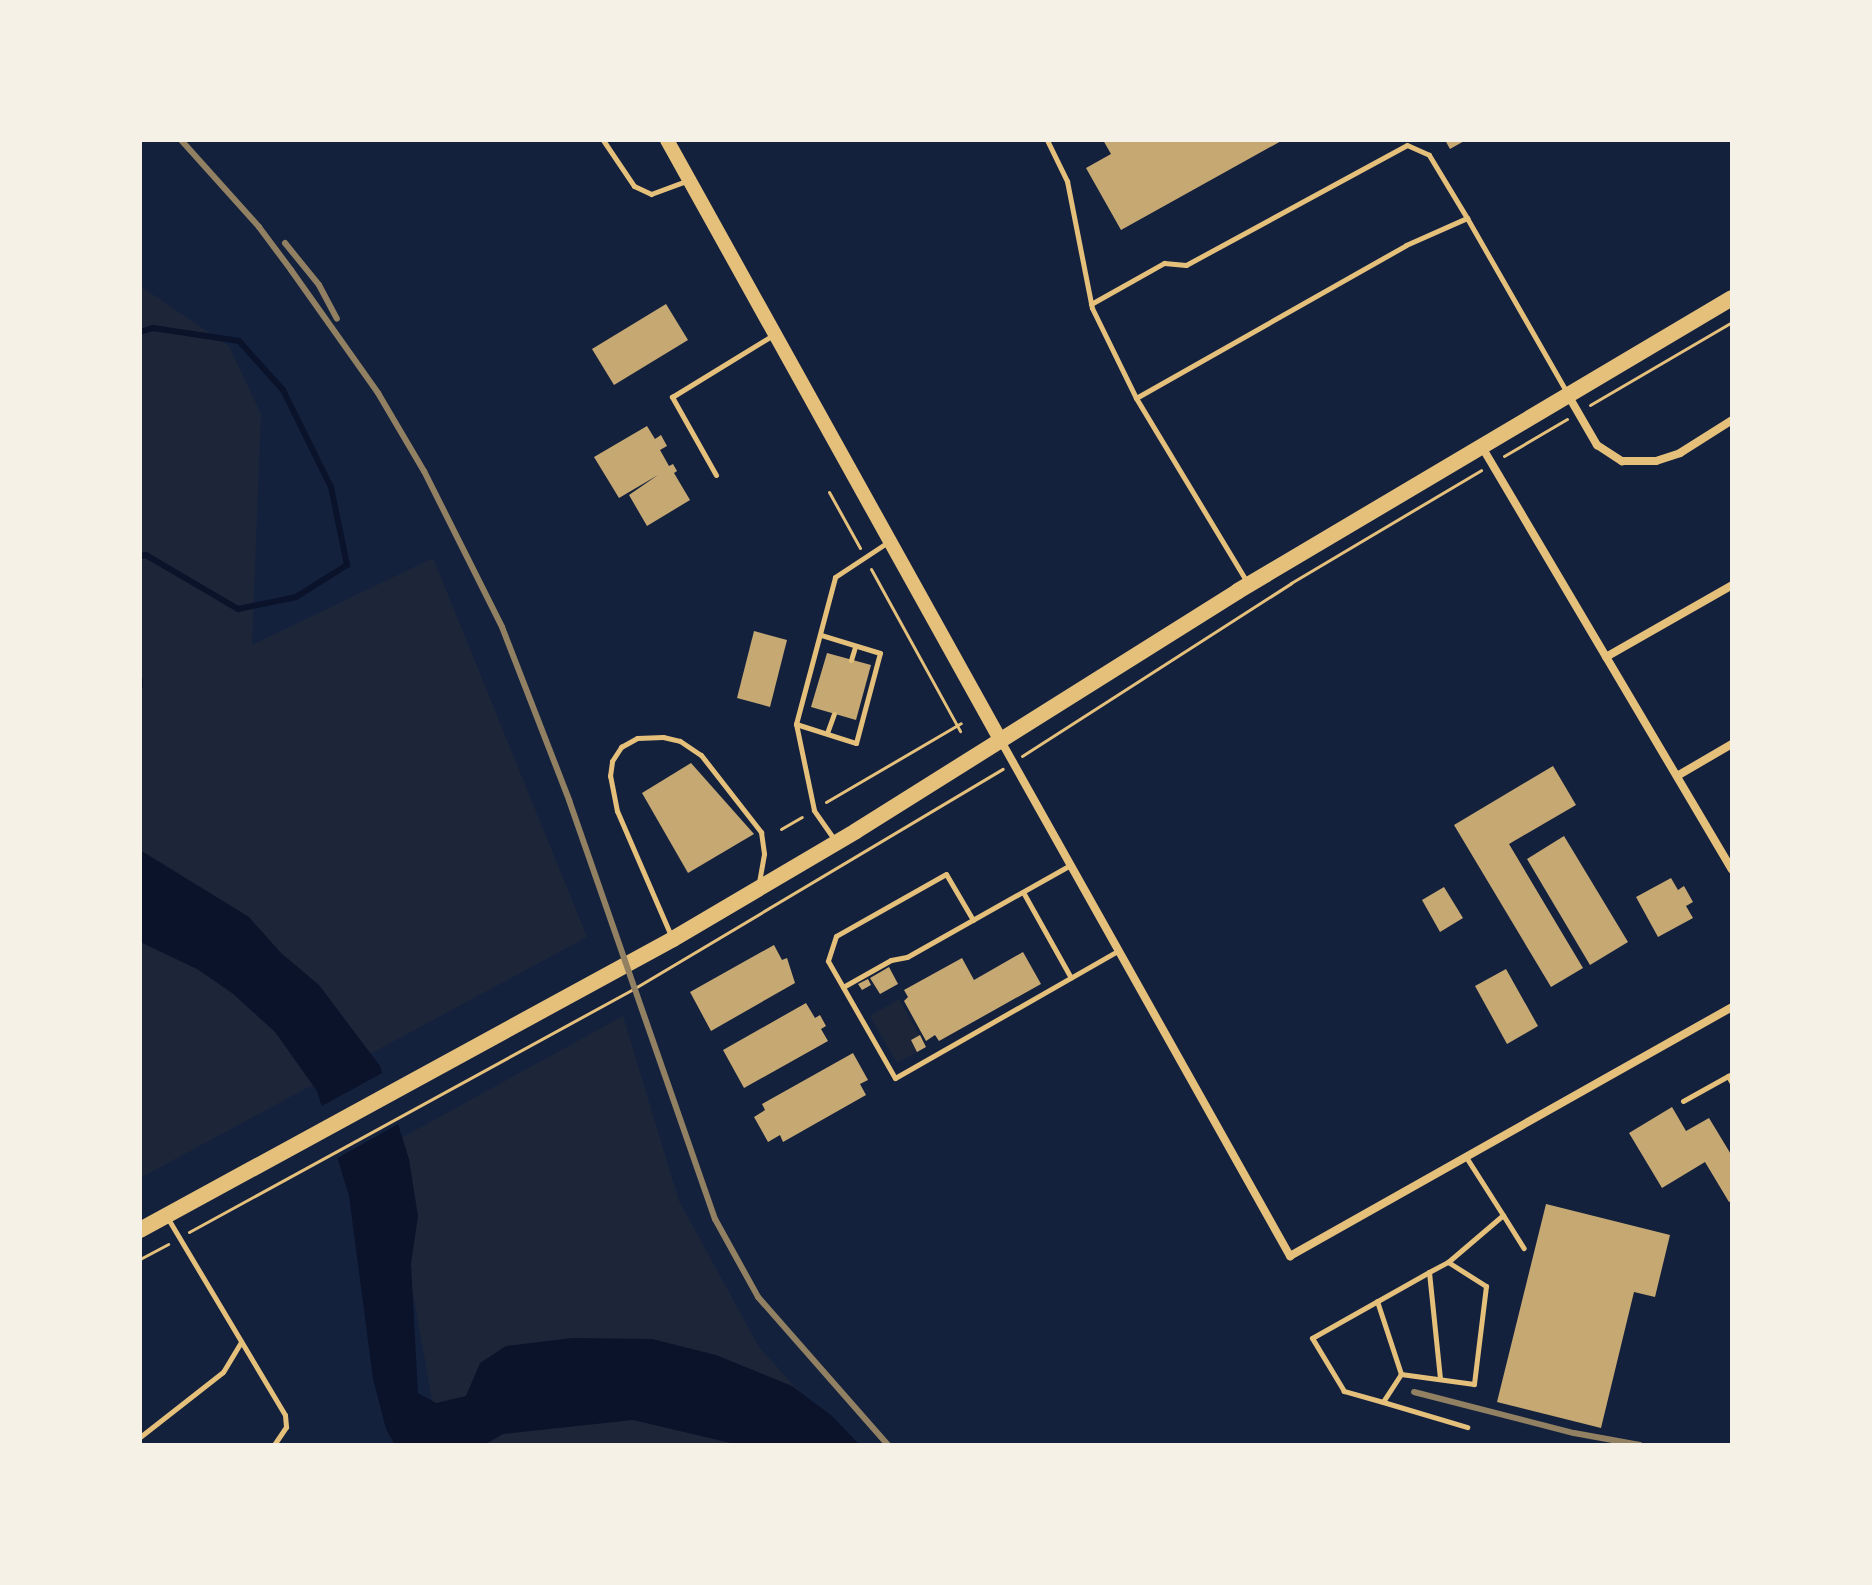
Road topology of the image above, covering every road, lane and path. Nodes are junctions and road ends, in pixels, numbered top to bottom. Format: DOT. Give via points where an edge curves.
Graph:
graph roads {
  1 [pos="603,140"];
  2 [pos="667,140"];
  3 [pos="1047,140"];
  4 [pos="689,180"];
  5 [pos="1467,218"];
  6 [pos="1732,298"];
  7 [pos="1091,304"];
  8 [pos="1732,322"];
  9 [pos="774,334"];
  10 [pos="1568,395"];
  11 [pos="1136,398"];
  12 [pos="1578,412"];
  13 [pos="1732,420"];
  14 [pos="1482,446"];
  15 [pos="1518,448"];
  16 [pos="716,475"];
  17 [pos="1465,479"];
  18 [pos="829,492"];
  19 [pos="889,542"];
  20 [pos="865,558"];
  21 [pos="1249,585"];
  22 [pos="1732,585"];
  23 [pos="821,635"];
  24 [pos="855,647"];
  25 [pos="1606,657"];
  26 [pos="851,660"];
  27 [pos="834,714"];
  28 [pos="796,724"];
  29 [pos="959,724"];
  30 [pos="960,731"];
  31 [pos="827,733"];
  32 [pos="1001,741"];
  33 [pos="1732,744"];
  34 [pos="1034,749"];
  35 [pos="995,774"];
  36 [pos="1677,776"];
  37 [pos="814,810"];
  38 [pos="781,829"];
  39 [pos="836,843"];
  40 [pos="1070,865"];
  41 [pos="1732,870"];
  42 [pos="759,888"];
  43 [pos="1023,892"];
  44 [pos="973,920"];
  45 [pos="673,939"];
  46 [pos="1118,951"];
  47 [pos="1071,978"];
  48 [pos="843,987"];
  49 [pos="1732,1007"];
  50 [pos="1730,1075"];
  51 [pos="1732,1083"];
  52 [pos="1683,1101"];
  53 [pos="1466,1157"];
  54 [pos="1503,1215"];
  55 [pos="166,1216"];
  56 [pos="140,1230"];
  57 [pos="179,1238"];
  58 [pos="1524,1248"];
  59 [pos="140,1259"];
  60 [pos="1448,1262"];
  61 [pos="1429,1272"];
  62 [pos="1377,1301"];
  63 [pos="242,1341"];
  64 [pos="1401,1374"];
  65 [pos="1440,1378"];
  66 [pos="1383,1402"];
  67 [pos="1467,1427"];
  68 [pos="140,1437"];
  69 [pos="274,1445"];
  1 -- 4 [label="lane" via="634,186 651,194"];
  2 -- 4 [label="street"];
  3 -- 7 [label="lane" via="1067,181"];
  4 -- 9 [label="street"];
  5 -- 7 [label="lane" via="1429,155 1407,145 1186,265 1164,263"];
  5 -- 10 [label="lane"];
  5 -- 11 [label="lane" via="1406,245"];
  6 -- 10 [label="main road"];
  7 -- 11 [label="lane"];
  8 -- 12 [label="path"];
  9 -- 16 [label="lane" via="672,397"];
  9 -- 19 [label="street"];
  10 -- 12 [label="street"];
  10 -- 14 [label="main road"];
  11 -- 21 [label="lane"];
  12 -- 13 [label="street" via="1597,445 1622,461 1656,461 1680,453"];
  12 -- 15 [label="path"];
  14 -- 21 [label="main road"];
  14 -- 25 [label="street"];
  17 -- 34 [label="path" via="1291,583"];
  18 -- 20 [label="path"];
  19 -- 20 [label="lane"];
  19 -- 32 [label="street"];
  20 -- 23 [label="lane" via="835,577"];
  20 -- 29 [label="path"];
  21 -- 32 [label="main road"];
  22 -- 25 [label="street"];
  23 -- 24 [label="lane"];
  23 -- 28 [label="lane"];
  24 -- 26 [label="lane"];
  24 -- 31 [label="lane" via="880,653 856,743"];
  25 -- 36 [label="street"];
  27 -- 31 [label="lane"];
  28 -- 31 [label="lane"];
  28 -- 37 [label="lane"];
  29 -- 30 [label="path"];
  29 -- 37 [label="path"];
  32 -- 39 [label="main road"];
  32 -- 40 [label="street"];
  33 -- 36 [label="street"];
  35 -- 57 [label="path" via="635,988"];
  36 -- 41 [label="street"];
  37 -- 38 [label="path"];
  37 -- 39 [label="lane"];
  39 -- 42 [label="main road"];
  40 -- 43 [label="lane"];
  40 -- 46 [label="street"];
  42 -- 45 [label="main road"];
  42 -- 45 [label="lane" via="761,832 701,755 663,737 637,738 621,747 610,776 617,811"];
  43 -- 44 [label="lane"];
  43 -- 47 [label="lane"];
  44 -- 48 [label="lane"];
  44 -- 48 [label="lane" via="946,874 836,936 828,961"];
  45 -- 55 [label="main road"];
  46 -- 47 [label="lane"];
  46 -- 53 [label="street" via="1290,1256"];
  47 -- 48 [label="lane" via="895,1078"];
  49 -- 53 [label="street"];
  50 -- 51 [label="lane"];
  50 -- 52 [label="lane"];
  53 -- 54 [label="lane"];
  54 -- 58 [label="lane"];
  54 -- 60 [label="lane"];
  55 -- 56 [label="main road"];
  55 -- 57 [label="lane"];
  57 -- 59 [label="path"];
  57 -- 63 [label="lane"];
  60 -- 61 [label="lane"];
  60 -- 65 [label="lane" via="1486,1286 1474,1384"];
  61 -- 62 [label="lane"];
  61 -- 65 [label="lane"];
  62 -- 64 [label="lane"];
  62 -- 66 [label="lane" via="1312,1338 1344,1391"];
  63 -- 68 [label="lane" via="223,1372"];
  63 -- 69 [label="lane" via="285,1415 286,1427"];
  64 -- 65 [label="lane"];
  64 -- 66 [label="lane"];
  66 -- 67 [label="lane"];
}
